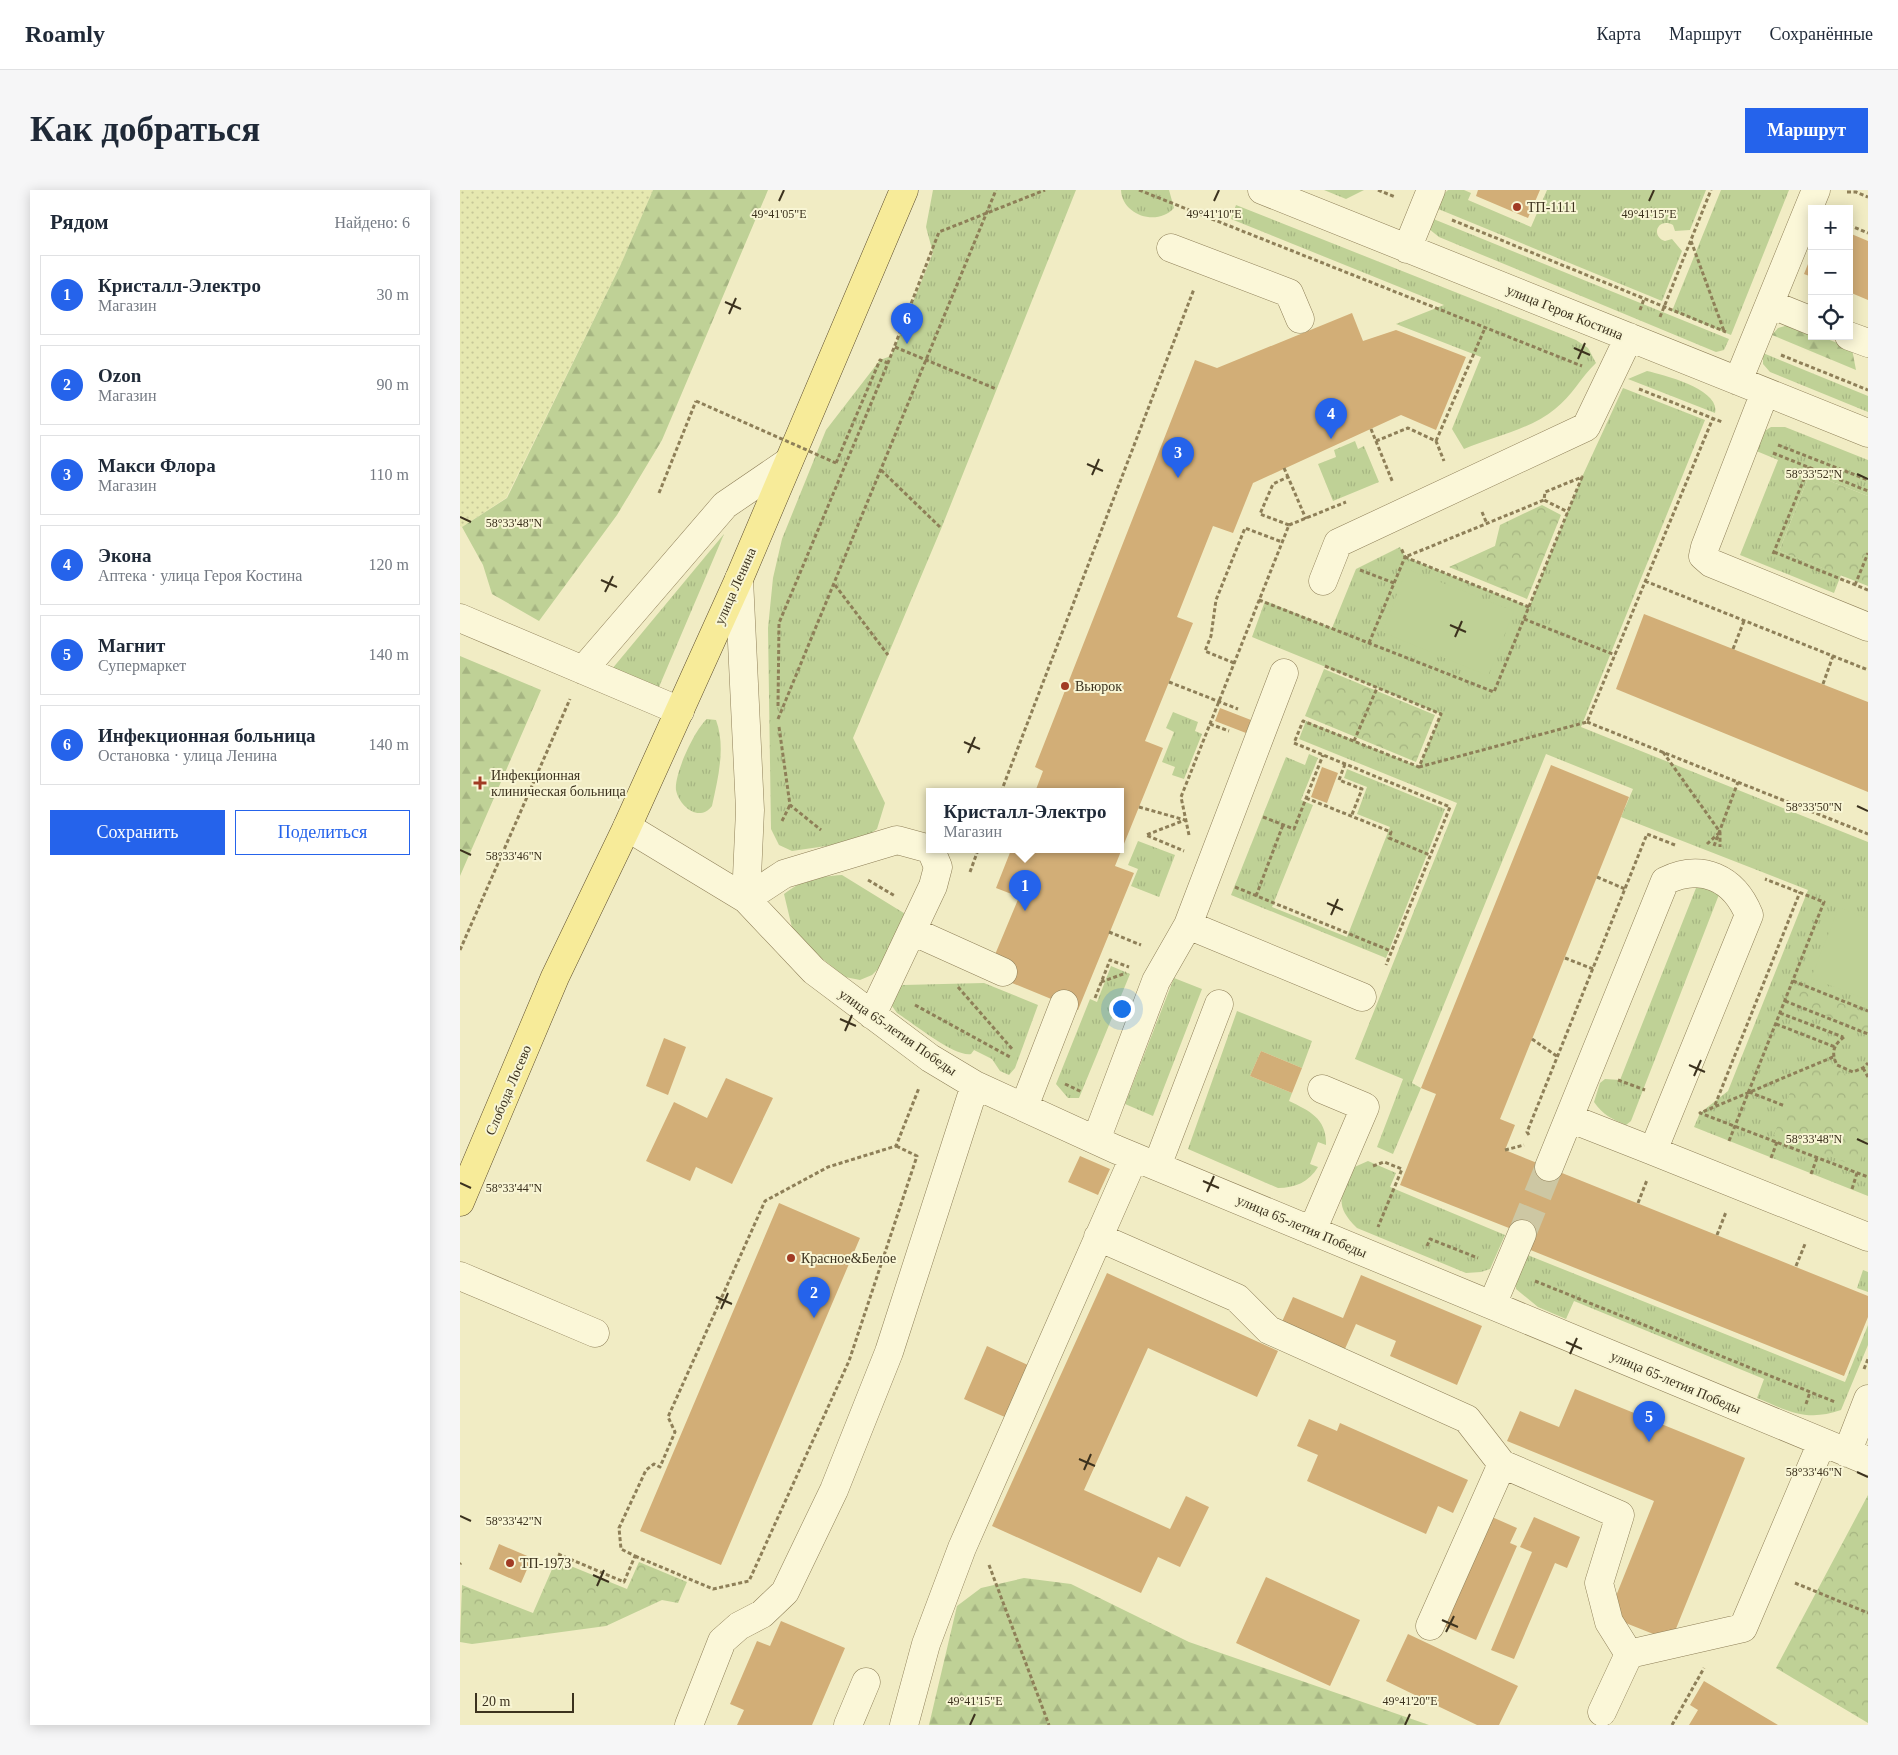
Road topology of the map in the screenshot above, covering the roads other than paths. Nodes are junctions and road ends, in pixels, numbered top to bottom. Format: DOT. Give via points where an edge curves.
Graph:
graph roads {
  1 [pos="904,190"];
  2 [pos="1262,190"];
  3 [pos="1816,190"];
  4 [pos="1427,199"];
  5 [pos="1171,248"];
  6 [pos="1408,249"];
  7 [pos="1770,304"];
  8 [pos="1300,319"];
  9 [pos="1808,319"];
  10 [pos="1629,337"];
  11 [pos="1853,337"];
  12 [pos="1868,343"];
  13 [pos="1738,381"];
  14 [pos="1765,392"];
  15 [pos="1868,433"];
  16 [pos="788,462"];
  17 [pos="739,579"];
  18 [pos="1323,581"];
  19 [pos="460,618"];
  20 [pos="1868,626"];
  21 [pos="583,670"];
  22 [pos="1284,673"];
  23 [pos="680,711"];
  24 [pos="627,827"];
  25 [pos="926,848"];
  26 [pos="935,853"];
  27 [pos="746,899"];
  28 [pos="917,922"];
  29 [pos="1188,925"];
  30 [pos="1003,972"];
  31 [pos="555,977"];
  32 [pos="1362,996"];
  33 [pos="1064,1004"];
  34 [pos="1220,1004"];
  35 [pos="872,1015"];
  36 [pos="975,1085"];
  37 [pos="1322,1089"];
  38 [pos="1024,1107"];
  39 [pos="1569,1118"];
  40 [pos="1096,1140"];
  41 [pos="1146,1161"];
  42 [pos="1651,1164"];
  43 [pos="1549,1167"];
  44 [pos="460,1202"];
  45 [pos="1312,1230"];
  46 [pos="1522,1234"];
  47 [pos="1868,1236"];
  48 [pos="1098,1237"];
  49 [pos="460,1276"];
  50 [pos="1492,1305"];
  51 [pos="595,1333"];
  52 [pos="1868,1399"];
  53 [pos="1822,1442"];
  54 [pos="1858,1457"];
  55 [pos="1502,1464"];
  56 [pos="1430,1626"];
  57 [pos="1629,1654"];
  58 [pos="866,1682"];
  59 [pos="1602,1712"];
  60 [pos="689,1725"];
  61 [pos="848,1725"];
  62 [pos="904,1725"];
  1 -- 16 [label="main road, улица Ленина"];
  2 -- 6 [label="street, улица Героя Костина"];
  3 -- 7 [label="street"];
  4 -- 6 [label="street"];
  5 -- 8 [label="street" via="1289,293"];
  6 -- 10 [label="street, улица Героя Костина"];
  7 -- 9 [label="street"];
  7 -- 13 [label="street"];
  10 -- 13 [label="street, улица Героя Костина"];
  10 -- 18 [label="street" via="1586,427 1338,542"];
  11 -- 12 [label="street"];
  13 -- 14 [label="street, улица Героя Костина"];
  14 -- 15 [label="street, улица Героя Костина"];
  14 -- 20 [label="street" via="1704,556 1711,564"];
  16 -- 17 [label="main road, улица Ленина"];
  16 -- 21 [label="street" via="725,505"];
  17 -- 23 [label="main road, улица Ленина"];
  17 -- 27 [label="street" via="750,810"];
  19 -- 21 [label="street"];
  21 -- 23 [label="street"];
  22 -- 29 [label="street"];
  23 -- 24 [label="main road, улица Ленина"];
  24 -- 27 [label="street, улица 65-летия Победы"];
  24 -- 31 [label="main road, улица Ленина"];
  25 -- 27 [label="street" via="897,840 784,874"];
  26 -- 28 [label="street" via="938,867"];
  27 -- 35 [label="street, улица 65-летия Победы" via="814,971"];
  28 -- 30 [label="street"];
  28 -- 35 [label="street"];
  29 -- 32 [label="street"];
  29 -- 40 [label="street" via="1156,982"];
  31 -- 44 [label="main road, Слобода Лосево"];
  33 -- 38 [label="street"];
  34 -- 41 [label="street"];
  35 -- 36 [label="street, улица 65-летия Победы" via="930,1058"];
  36 -- 38 [label="street, улица 65-летия Победы"];
  36 -- 60 [label="street" via="888,1352 834,1490 785,1592 762,1614 739,1626 722,1641"];
  37 -- 45 [label="street" via="1365,1107"];
  38 -- 40 [label="street, улица 65-летия Победы"];
  39 -- 42 [label="street"];
  39 -- 42 [label="street" via="1665,881 1694,873 1714,876 1742,899 1749,915"];
  39 -- 43 [label="street"];
  40 -- 41 [label="street, улица 65-летия Победы"];
  41 -- 45 [label="street, улица 65-летия Победы"];
  41 -- 48 [label="street"];
  42 -- 47 [label="street"];
  45 -- 50 [label="street, улица 65-летия Победы"];
  46 -- 50 [label="street"];
  48 -- 55 [label="street" via="1237,1298 1269,1330 1467,1419"];
  48 -- 62 [label="street" via="962,1548 926,1644"];
  49 -- 51 [label="street"];
  50 -- 53 [label="street, улица 65-летия Победы"];
  52 -- 54 [label="street"];
  53 -- 54 [label="street, улица 65-летия Победы"];
  53 -- 57 [label="street" via="1743,1628"];
  55 -- 56 [label="street"];
  55 -- 57 [label="street" via="1620,1515 1598,1583 1609,1622"];
  57 -- 59 [label="street"];
  58 -- 61 [label="street"];
}
